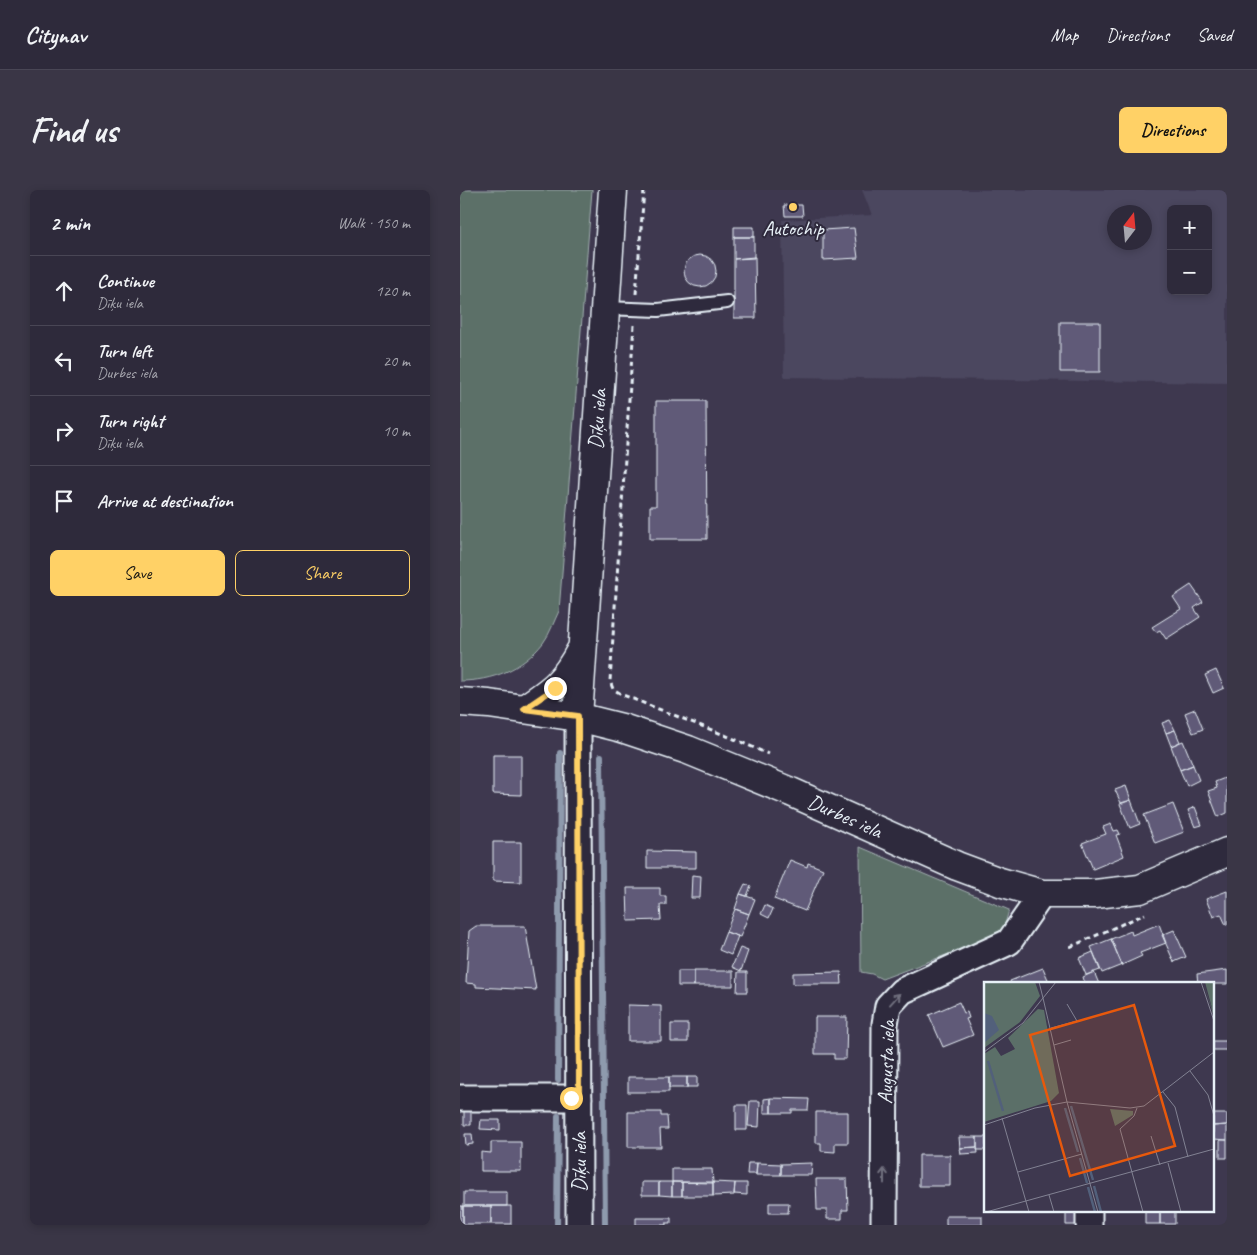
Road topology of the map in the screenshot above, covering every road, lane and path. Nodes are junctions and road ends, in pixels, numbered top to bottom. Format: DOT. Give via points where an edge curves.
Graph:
graph roads {
  1 [pos="613,190"];
  2 [pos="644,190"];
  3 [pos="727,302"];
  4 [pos="605,308"];
  5 [pos="635,309"];
  6 [pos="582,649"];
  7 [pos="460,702"];
  8 [pos="524,709"];
  9 [pos="578,716"];
  10 [pos="775,758"];
  11 [pos="1227,852"];
  12 [pos="1042,894"];
  13 [pos="460,1098"];
  14 [pos="579,1098"];
  15 [pos="1089,1212"];
  16 [pos="579,1225"];
  17 [pos="884,1225"];
  18 [pos="1089,1225"];
  1 -- 4 [label="main road, Dīķu iela"];
  2 -- 5 [label="path"];
  3 -- 5 [label="lane" via="658,310"];
  4 -- 5 [label="lane"];
  4 -- 6 [label="main road, Dīķu iela"];
  5 -- 10 [label="path" via="610,681 613,689 623,694"];
  6 -- 8 [label="main road, Dīķu iela" via="555,688"];
  6 -- 9 [label="main road, Dīķu iela"];
  7 -- 8 [label="main road, Durbes iela"];
  8 -- 9 [label="main road, Durbes iela"];
  9 -- 12 [label="main road, Durbes iela" via="688,750 957,866"];
  9 -- 14 [label="street, Dīķu iela"];
  11 -- 12 [label="main road, Durbes iela" via="1140,889 1095,894"];
  17 -- 12 [label="street, Augusta iela, one-way" via="885,1024 888,1006 902,991 1009,942"];
  13 -- 14 [label="street"];
  14 -- 16 [label="street, Dīķu iela"];
  15 -- 18 [label="street"];
}
